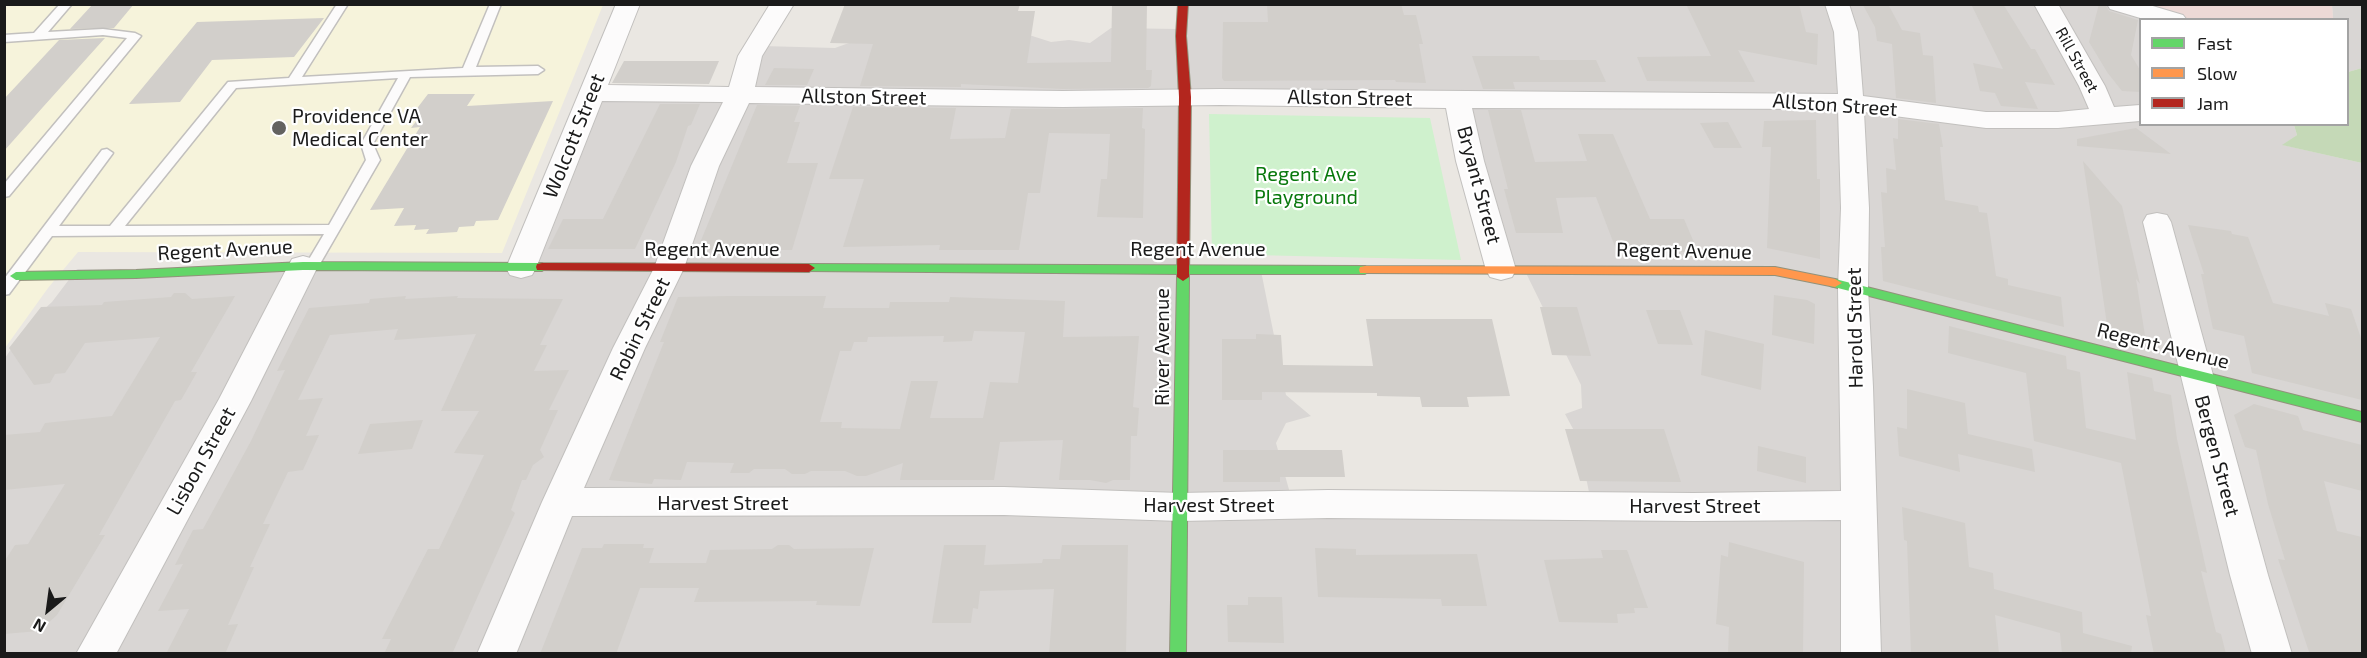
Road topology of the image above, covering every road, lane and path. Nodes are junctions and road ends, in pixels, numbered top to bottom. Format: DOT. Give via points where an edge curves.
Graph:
graph roads {
  1 [pos="67,4"];
  2 [pos="343,4"];
  3 [pos="496,4"];
  4 [pos="628,4"];
  5 [pos="782,4"];
  6 [pos="1183,4"];
  7 [pos="1837,4"];
  8 [pos="2046,4"];
  9 [pos="2118,4"];
  10 [pos="2168,18"];
  11 [pos="39,35"];
  12 [pos="4,39"];
  13 [pos="538,70"];
  14 [pos="468,71"];
  15 [pos="406,74"];
  16 [pos="294,80"];
  17 [pos="593,93"];
  18 [pos="740,95"];
  19 [pos="1185,97"];
  20 [pos="1457,100"];
  21 [pos="1851,102"];
  22 [pos="2139,112"];
  23 [pos="2105,117"];
  24 [pos="107,153"];
  25 [pos="4,193"];
  26 [pos="2157,222"];
  27 [pos="335,229"];
  28 [pos="114,230"];
  29 [pos="49,231"];
  30 [pos="308,266"];
  31 [pos="521,268"];
  32 [pos="669,268"];
  33 [pos="1181,269"];
  34 [pos="1501,270"];
  35 [pos="10,275"];
  36 [pos="1853,288"];
  37 [pos="4,290"];
  38 [pos="2196,375"];
  39 [pos="2362,417"];
  40 [pos="560,502"];
  41 [pos="1858,505"];
  42 [pos="1180,507"];
  43 [pos="94,654"];
  44 [pos="496,654"];
  45 [pos="1178,654"];
  46 [pos="1861,654"];
  47 [pos="2272,654"];
  1 -- 11 [label="lane"];
  2 -- 16 [label="lane"];
  3 -- 14 [label="lane"];
  4 -- 17 [label="street, Wolcott Street"];
  5 -- 18 [label="street, Robin Street" via="750,57"];
  6 -- 19 [label="street, River Avenue"];
  7 -- 21 [label="street, Harold Street" via="1846,32"];
  8 -- 23 [label="street, Rill Street"];
  9 -- 10 [label="street"];
  11 -- 12 [label="lane"];
  11 -- 25 [label="lane" via="103,32 135,36"];
  13 -- 14 [label="lane"];
  14 -- 15 [label="lane"];
  15 -- 16 [label="lane"];
  15 -- 27 [label="lane" via="367,144 373,159"];
  16 -- 28 [label="lane" via="232,85"];
  17 -- 18 [label="street, Allston Street"];
  17 -- 31 [label="street, Wolcott Street"];
  18 -- 19 [label="street, Allston Street"];
  18 -- 32 [label="street, Robin Street" via="705,166"];
  19 -- 20 [label="street, Allston Street"];
  19 -- 33 [label="street, River Avenue"];
  20 -- 21 [label="street, Allston Street"];
  20 -- 34 [label="street, Bryant Street"];
  21 -- 23 [label="street, Allston Street" via="1986,120"];
  21 -- 36 [label="street, Harold Street"];
  22 -- 23 [label="street, Allston Street"];
  24 -- 29 [label="lane"];
  26 -- 38 [label="street, Bergen Street"];
  27 -- 28 [label="lane"];
  27 -- 30 [label="lane"];
  28 -- 29 [label="lane"];
  29 -- 35 [label="lane"];
  30 -- 31 [label="street, Regent Avenue"];
  30 -- 35 [label="street, Regent Avenue"];
  30 -- 43 [label="street, Lisbon Street"];
  31 -- 32 [label="street, Regent Avenue"];
  32 -- 33 [label="street, Regent Avenue"];
  32 -- 40 [label="street, Robin Street"];
  33 -- 34 [label="street, Regent Avenue"];
  33 -- 42 [label="street, River Avenue"];
  34 -- 36 [label="street, Regent Avenue" via="1775,271"];
  35 -- 37 [label="lane"];
  36 -- 38 [label="street, Regent Avenue"];
  36 -- 41 [label="street, Harold Street"];
  38 -- 39 [label="street, Regent Avenue"];
  38 -- 47 [label="street, Bergen Street"];
  40 -- 42 [label="street, Harvest Street" via="1004,501"];
  40 -- 44 [label="street, Robin Street"];
  41 -- 42 [label="street, Harvest Street"];
  41 -- 46 [label="street, Harold Street"];
  42 -- 45 [label="street, River Avenue"];
}
